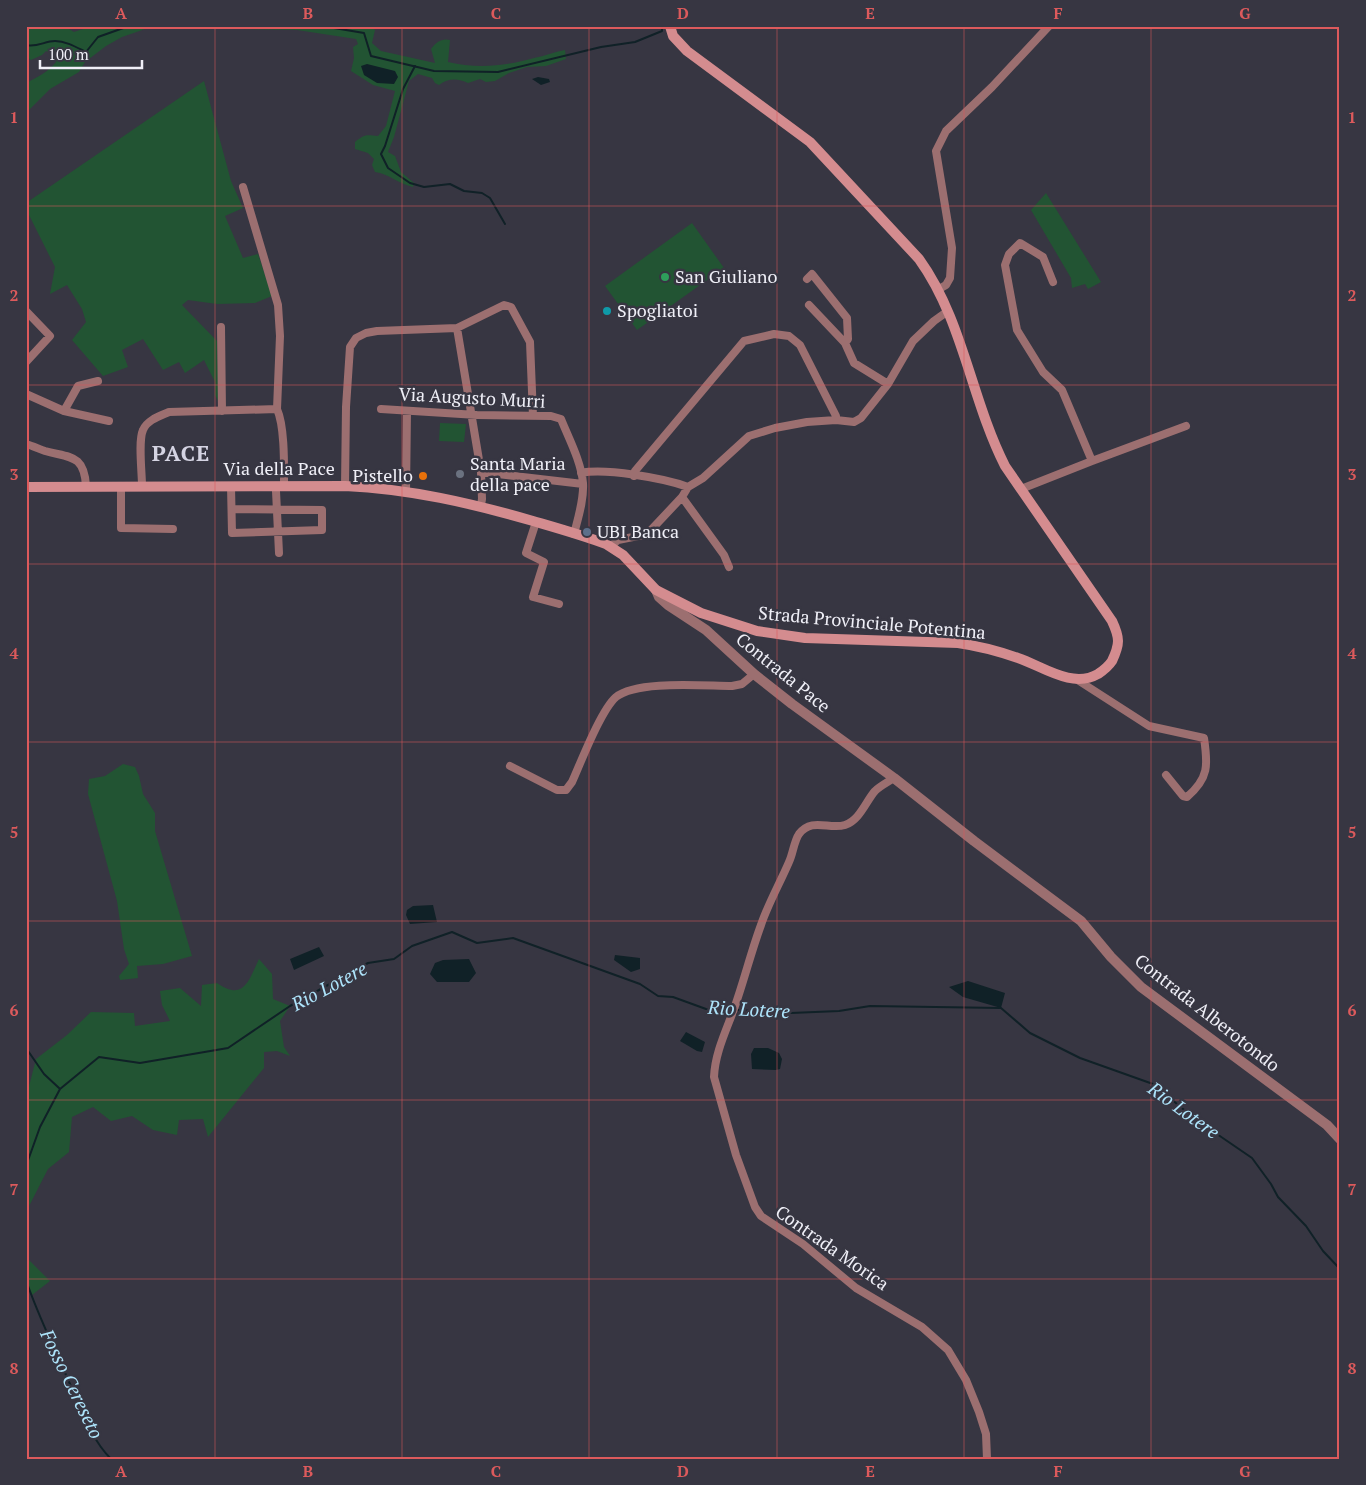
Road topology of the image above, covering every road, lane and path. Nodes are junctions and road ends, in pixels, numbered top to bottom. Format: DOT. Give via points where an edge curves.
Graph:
graph roads {
  1 [pos="670,26"];
  2 [pos="1049,26"];
  3 [pos="243,187"];
  4 [pos="807,279"];
  5 [pos="1053,282"];
  6 [pos="939,289"];
  7 [pos="809,305"];
  8 [pos="26,311"];
  9 [pos="948,312"];
  10 [pos="221,327"];
  11 [pos="458,328"];
  12 [pos="844,343"];
  13 [pos="26,362"];
  14 [pos="98,382"];
  15 [pos="888,384"];
  16 [pos="26,394"];
  17 [pos="381,408"];
  18 [pos="277,409"];
  19 [pos="64,411"];
  20 [pos="222,411"];
  21 [pos="407,411"];
  22 [pos="473,415"];
  23 [pos="533,416"];
  24 [pos="836,420"];
  25 [pos="109,421"];
  26 [pos="1186,426"];
  27 [pos="26,444"];
  28 [pos="1092,461"];
  29 [pos="481,472"];
  30 [pos="581,473"];
  31 [pos="634,476"];
  32 [pos="583,484"];
  33 [pos="86,486"];
  34 [pos="121,486"];
  35 [pos="142,486"];
  36 [pos="231,486"];
  37 [pos="345,486"];
  38 [pos="27,487"];
  39 [pos="688,487"];
  40 [pos="280,489"];
  41 [pos="1021,490"];
  42 [pos="406,492"];
  43 [pos="682,498"];
  44 [pos="481,505"];
  45 [pos="232,509"];
  46 [pos="277,509"];
  47 [pos="536,522"];
  48 [pos="173,529"];
  49 [pos="278,531"];
  50 [pos="574,534"];
  51 [pos="611,546"];
  52 [pos="279,553"];
  53 [pos="729,567"];
  54 [pos="656,590"];
  55 [pos="559,604"];
  56 [pos="754,674"];
  57 [pos="1076,679"];
  58 [pos="510,766"];
  59 [pos="1166,775"];
  60 [pos="894,778"];
  61 [pos="1340,1139"];
  62 [pos="987,1459"];
  1 -- 6 [label="main road" via="673,36 687,51 810,142 919,258"];
  2 -- 6 [label="street" via="946,131 936,150 952,248 950,278"];
  3 -- 18 [label="street" via="278,305"];
  4 -- 12 [label="street" via="812,274 847,318 848,339"];
  5 -- 28 [label="street" via="1043,258 1020,243 1009,254 1005,265 1016,330 1043,372 1062,390"];
  6 -- 9 [label="main road"];
  7 -- 12 [label="street"];
  8 -- 13 [label="street" via="50,336"];
  9 -- 15 [label="street" via="934,320 913,341"];
  9 -- 41 [label="main road" via="995,447"];
  10 -- 20 [label="street"];
  11 -- 22 [label="street"];
  11 -- 23 [label="street" via="504,305 511,307 530,342"];
  11 -- 37 [label="street" via="377,331 366,333 353,342 346,407"];
  12 -- 15 [label="street" via="854,363"];
  14 -- 19 [label="street" via="78,386"];
  15 -- 24 [label="street" via="861,418 854,422"];
  16 -- 19 [label="street"];
  17 -- 21 [label="street, Via Augusto Murri"];
  18 -- 20 [label="street"];
  18 -- 40 [label="street" via="282,441"];
  19 -- 25 [label="street"];
  20 -- 35 [label="street" via="169,412 149,423 143,429"];
  21 -- 22 [label="street, Via Augusto Murri"];
  21 -- 42 [label="street"];
  22 -- 23 [label="street, Via Augusto Murri"];
  22 -- 29 [label="street"];
  23 -- 30 [label="street, Via Augusto Murri" via="561,419"];
  24 -- 31 [label="street" via="800,345 789,336 774,334 744,341 635,470"];
  24 -- 39 [label="street" via="757,432"];
  26 -- 28 [label="street"];
  27 -- 33 [label="street" via="76,459"];
  28 -- 41 [label="street"];
  29 -- 32 [label="street"];
  29 -- 44 [label="street"];
  30 -- 31 [label="street"];
  30 -- 32 [label="street"];
  31 -- 39 [label="street"];
  32 -- 50 [label="street"];
  33 -- 34 [label="main road, Via della Pace"];
  33 -- 38 [label="main road, Via della Pace"];
  34 -- 35 [label="main road, Via della Pace"];
  34 -- 48 [label="street" via="121,528"];
  35 -- 36 [label="main road, Via della Pace"];
  36 -- 40 [label="main road, Via della Pace"];
  36 -- 45 [label="street"];
  37 -- 40 [label="main road, Via della Pace"];
  37 -- 42 [label="main road, Via della Pace"];
  39 -- 43 [label="street"];
  40 -- 46 [label="street"];
  41 -- 57 [label="main road" via="1103,607 1118,634 1118,647 1109,666 1094,676"];
  42 -- 44 [label="main road, Via della Pace"];
  43 -- 51 [label="street" via="647,533 618,540"];
  43 -- 53 [label="street" via="724,555"];
  44 -- 47 [label="main road, Via della Pace"];
  45 -- 46 [label="street"];
  45 -- 49 [label="street" via="232,533"];
  46 -- 49 [label="street"];
  46 -- 49 [label="street" via="322,510 322,530"];
  47 -- 50 [label="main road, Via della Pace"];
  47 -- 55 [label="street" via="526,554 544,562 533,597"];
  49 -- 52 [label="street"];
  50 -- 51 [label="main road, Via della Pace"];
  51 -- 54 [label="main road, Via della Pace"];
  54 -- 56 [label="street, Contrada Pace" via="668,605 706,630"];
  54 -- 57 [label="main road, Strada Provinciale Potentina" via="701,613 757,631 805,638 934,642 983,647"];
  56 -- 58 [label="street" via="742,684 732,686 647,686 616,697 605,710 566,790 557,790"];
  56 -- 60 [label="street, Contrada Pace"];
  57 -- 59 [label="street" via="1148,726 1204,738 1206,773 1195,790 1187,797 1183,796"];
  60 -- 61 [label="street, Contrada Alberotondo" via="1081,921 1141,987 1327,1125"];
  60 -- 62 [label="street, Contrada Morica" via="877,790 850,822 843,826 817,824 806,827 798,835 792,856 761,924 720,1045 714,1078 736,1155 761,1216 803,1244 856,1288 922,1327 948,1350 966,1380 979,1412 986,1434"];
}
